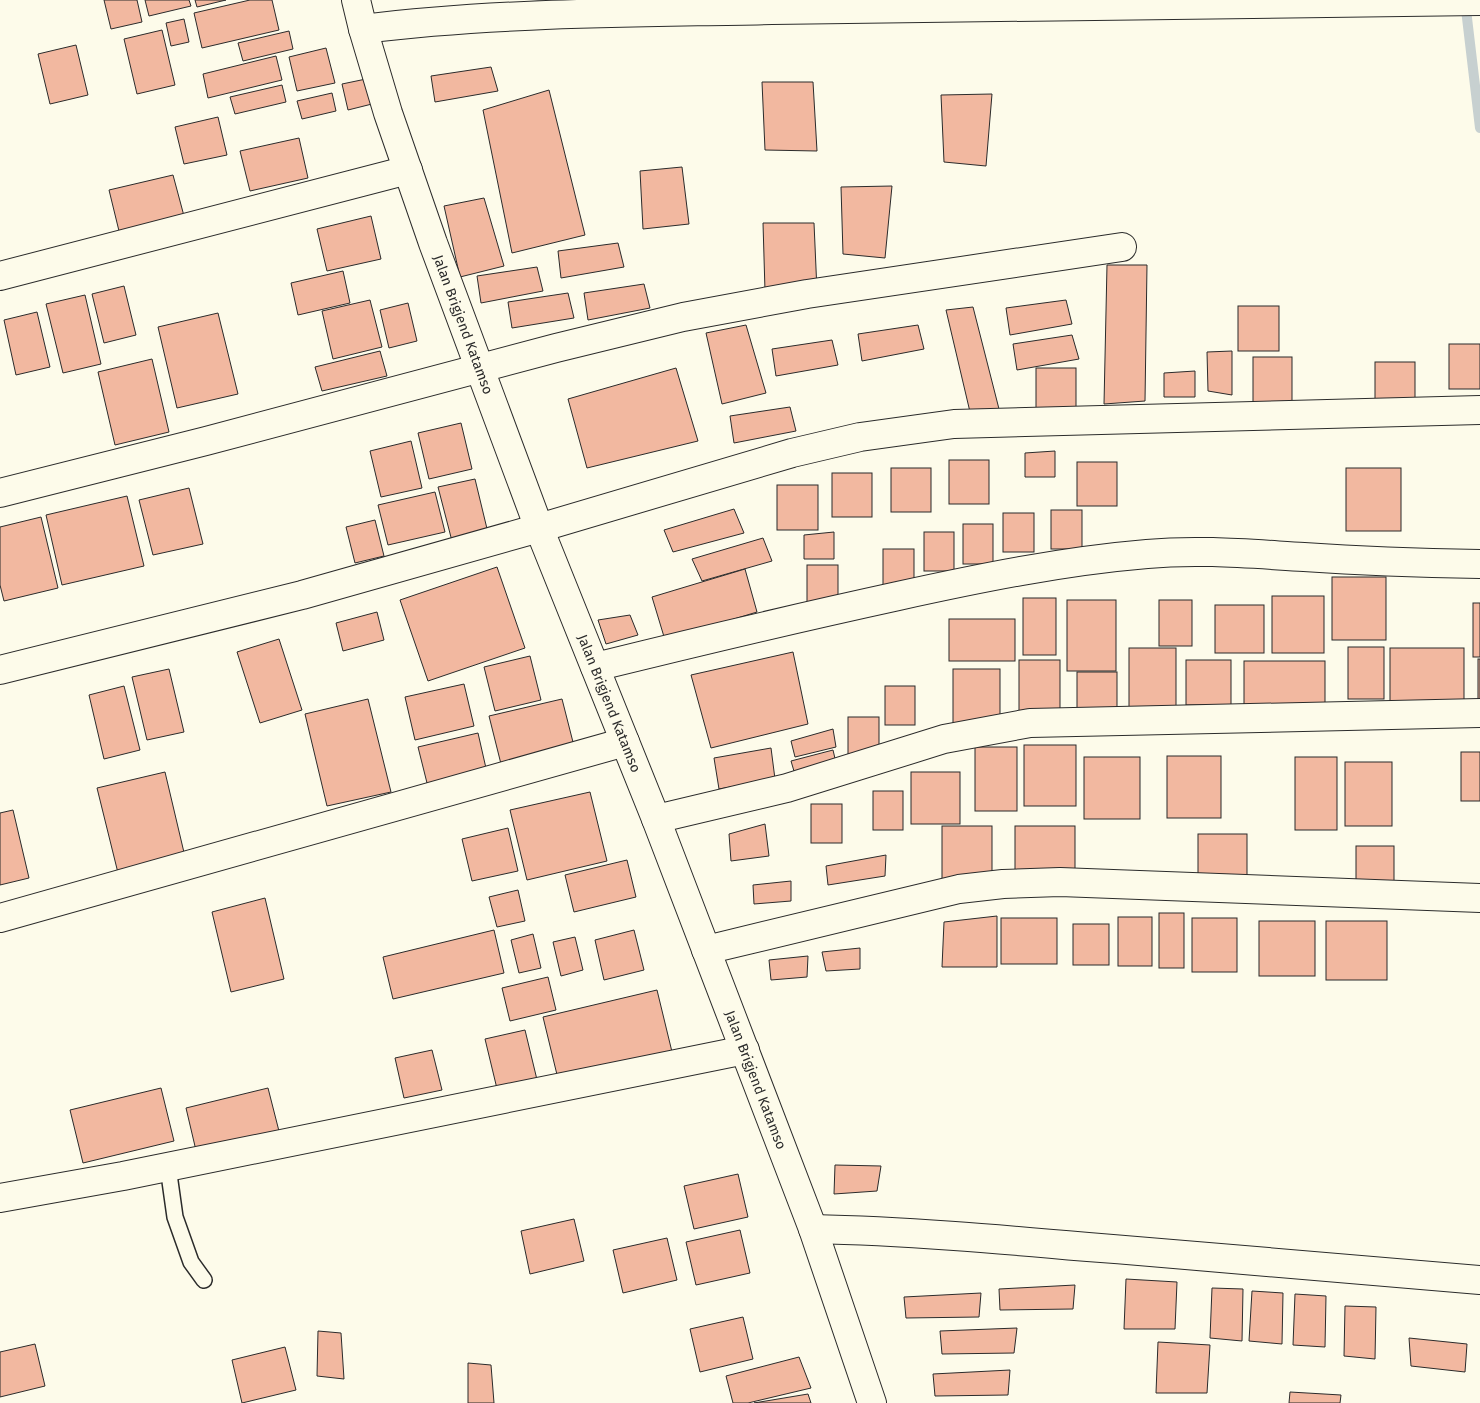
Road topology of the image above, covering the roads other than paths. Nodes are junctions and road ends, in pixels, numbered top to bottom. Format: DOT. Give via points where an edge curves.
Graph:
graph roads {
  1 [pos="356,0"];
  2 [pos="1480,1"];
  3 [pos="363,29"];
  4 [pos="408,170"];
  5 [pos="1122,247"];
  6 [pos="0,276"];
  7 [pos="480,368"];
  8 [pos="1480,410"];
  9 [pos="0,493"];
  10 [pos="539,528"];
  11 [pos="1480,564"];
  12 [pos="595,666"];
  13 [pos="0,670"];
  14 [pos="1480,713"];
  15 [pos="624,742"];
  16 [pos="656,819"];
  17 [pos="1480,898"];
  18 [pos="0,918"];
  19 [pos="706,950"];
  20 [pos="745,1050"];
  21 [pos="168,1167"];
  22 [pos="0,1198"];
  23 [pos="813,1229"];
  24 [pos="204,1280"];
  25 [pos="1480,1280"];
  26 [pos="872,1403"];
  1 -- 3 [label="main road, Jalan Brigjend Katamso"];
  2 -- 3 [label="main road" via="937,6 485,17"];
  3 -- 4 [label="main road, Jalan Brigjend Katamso"];
  4 -- 6 [label="main road"];
  4 -- 7 [label="main road, Jalan Brigjend Katamso"];
  5 -- 7 [label="main road" via="807,294 683,317"];
  7 -- 9 [label="main road" via="206,442"];
  7 -- 10 [label="main road, Jalan Brigjend Katamso"];
  8 -- 10 [label="main road" via="954,424 919,428 792,453"];
  10 -- 12 [label="main road, Jalan Brigjend Katamso"];
  10 -- 13 [label="main road" via="302,594"];
  11 -- 12 [label="main road" via="1227,552 1149,553 1104,558 927,590"];
  12 -- 15 [label="main road, Jalan Brigjend Katamso"];
  14 -- 16 [label="main road" via="1030,722 944,739 787,788"];
  15 -- 16 [label="main road, Jalan Brigjend Katamso"];
  15 -- 18 [label="main road"];
  16 -- 19 [label="main road, Jalan Brigjend Katamso"];
  17 -- 19 [label="main road" via="1060,882 1003,884 959,889"];
  19 -- 20 [label="main road, Jalan Brigjend Katamso"];
  20 -- 21 [label="main road"];
  20 -- 23 [label="main road, Jalan Brigjend Katamso"];
  21 -- 22 [label="main road"];
  21 -- 24 [label="lane" via="175,1217 191,1262"];
  23 -- 25 [label="main road" via="1073,1245"];
  23 -- 26 [label="main road, Jalan Brigjend Katamso"];
}
